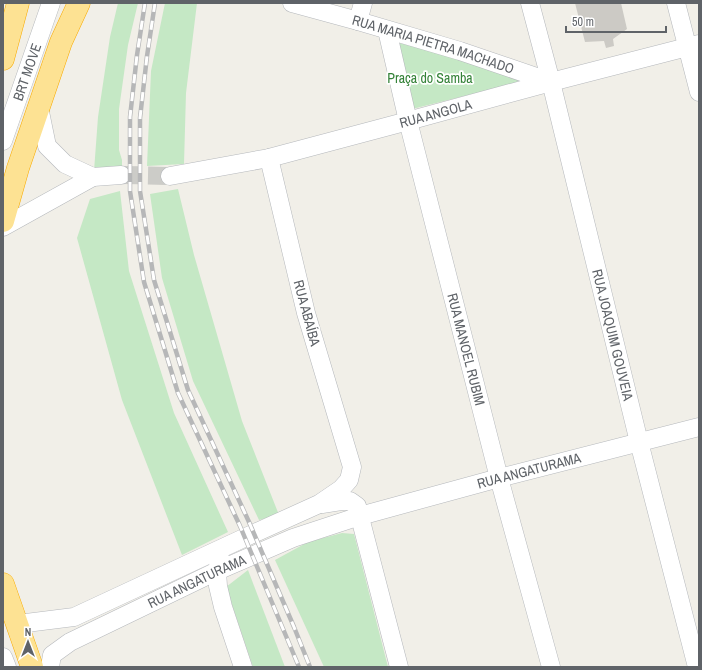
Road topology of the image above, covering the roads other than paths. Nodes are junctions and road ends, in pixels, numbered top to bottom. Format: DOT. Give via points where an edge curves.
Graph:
graph roads {
  1 [pos="6,3"];
  2 [pos="18,3"];
  3 [pos="51,3"];
  4 [pos="79,3"];
  5 [pos="292,3"];
  6 [pos="363,3"];
  7 [pos="530,3"];
  8 [pos="676,3"];
  9 [pos="3,13"];
  10 [pos="358,21"];
  11 [pos="387,30"];
  12 [pos="693,45"];
  13 [pos="3,59"];
  14 [pos="551,82"];
  15 [pos="699,92"];
  16 [pos="39,107"];
  17 [pos="408,121"];
  18 [pos="3,142"];
  19 [pos="269,158"];
  20 [pos="121,175"];
  21 [pos="170,176"];
  22 [pos="93,177"];
  23 [pos="3,221"];
  24 [pos="3,227"];
  25 [pos="699,427"];
  26 [pos="639,442"];
  27 [pos="352,467"];
  28 [pos="499,478"];
  29 [pos="319,504"];
  30 [pos="360,516"];
  31 [pos="246,537"];
  32 [pos="218,571"];
  33 [pos="4,587"];
  34 [pos="26,623"];
  35 [pos="3,657"];
  36 [pos="7,667"];
  37 [pos="32,667"];
  38 [pos="46,667"];
  39 [pos="50,667"];
  40 [pos="243,667"];
  41 [pos="398,667"];
  42 [pos="551,667"];
  43 [pos="697,667"];
  1 -- 9 [label="highway"];
  2 -- 13 [label="highway"];
  3 -- 18 [label="street, BRT MOVE"];
  4 -- 16 [label="highway" via="61,42"];
  5 -- 10 [label="street, RUA MARIA PIETRA MACHADO"];
  6 -- 10 [label="street"];
  7 -- 14 [label="street, RUA JOAQUIM GOUVEIA"];
  8 -- 12 [label="street"];
  10 -- 11 [label="street, RUA MARIA PIETRA MACHADO"];
  11 -- 14 [label="street, RUA MARIA PIETRA MACHADO" via="460,51"];
  11 -- 17 [label="street, RUA MANOEL RUBIM"];
  12 -- 14 [label="street, RUA ANGOLA"];
  12 -- 15 [label="street"];
  14 -- 17 [label="street, RUA ANGOLA"];
  14 -- 26 [label="street, RUA JOAQUIM GOUVEIA"];
  16 -- 22 [label="street" via="47,146 64,164"];
  16 -- 23 [label="highway"];
  17 -- 19 [label="street, RUA ANGOLA"];
  17 -- 28 [label="street, RUA MANOEL RUBIM"];
  19 -- 21 [label="street, RUA ANGOLA"];
  19 -- 27 [label="street, RUA ABAÍBA" via="306,313"];
  20 -- 22 [label="street"];
  22 -- 24 [label="street"];
  25 -- 26 [label="street, RUA ANGATURAMA"];
  26 -- 28 [label="street, RUA ANGATURAMA"];
  26 -- 43 [label="street, RUA JOAQUIM GOUVEIA"];
  27 -- 29 [label="street, RUA ANGATURAMA" via="349,480 341,489"];
  28 -- 30 [label="street, RUA ANGATURAMA"];
  28 -- 42 [label="street, RUA MANOEL RUBIM"];
  29 -- 30 [label="street, RUA ANGATURAMA" via="350,501 357,506"];
  29 -- 31 [label="street, RUA ANGATURAMA"];
  30 -- 32 [label="street, RUA ANGATURAMA" via="293,538"];
  30 -- 41 [label="street"];
  31 -- 32 [label="street" via="219,562"];
  31 -- 34 [label="street, RUA ANGATURAMA" via="74,617"];
  32 -- 39 [label="street, RUA ANGATURAMA" via="70,642 52,654"];
  32 -- 40 [label="street" via="218,586 223,606"];
  33 -- 34 [label="highway"];
  33 -- 37 [label="highway"];
  34 -- 38 [label="highway"];
  35 -- 36 [label="street"];
}
